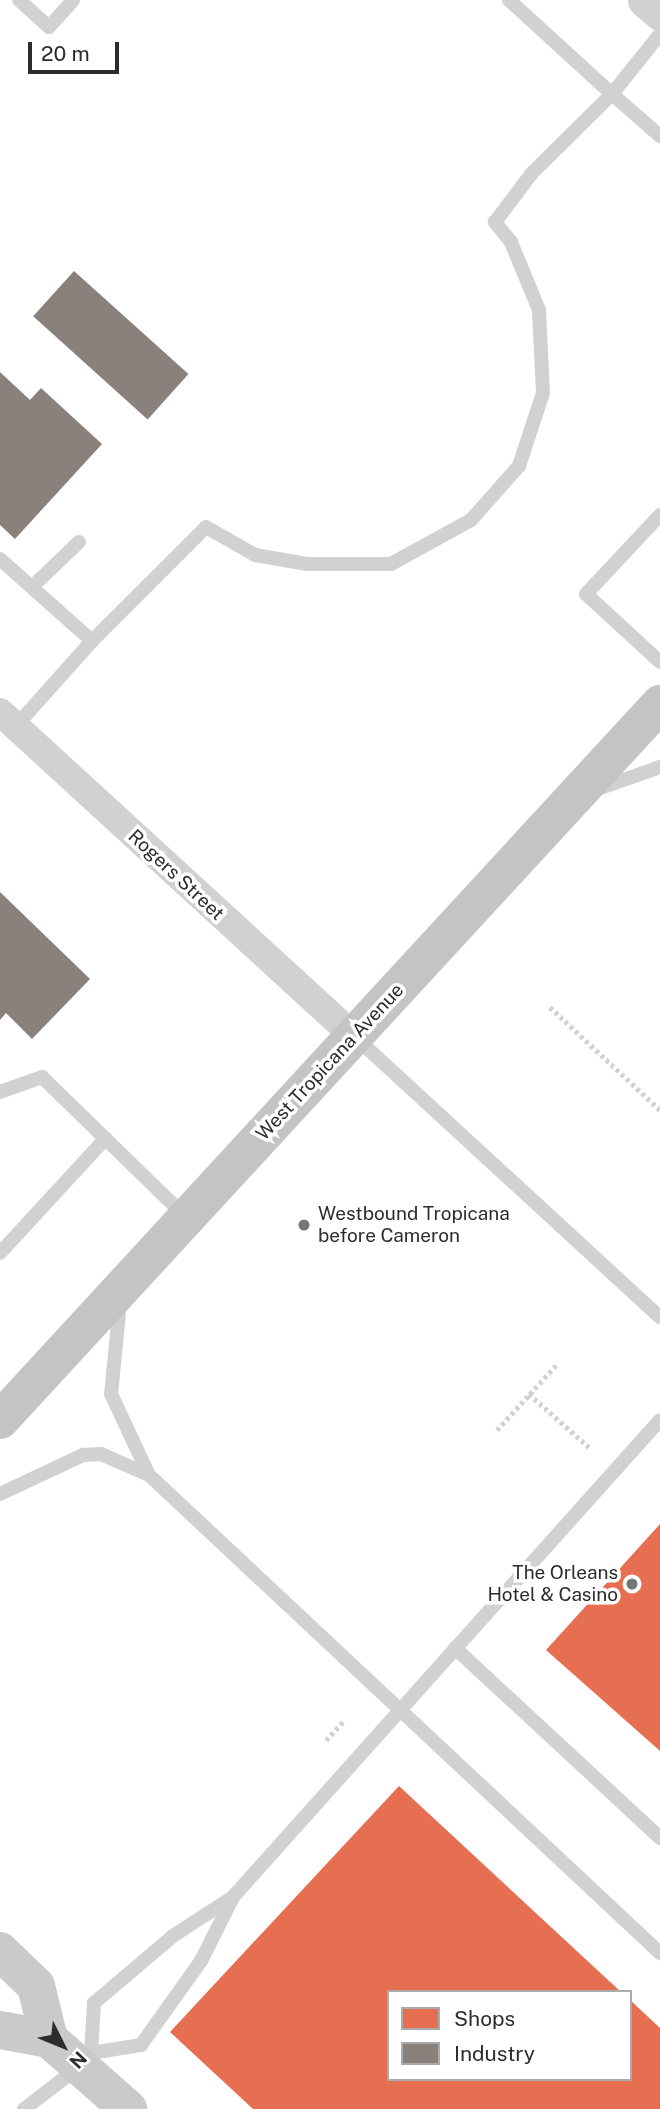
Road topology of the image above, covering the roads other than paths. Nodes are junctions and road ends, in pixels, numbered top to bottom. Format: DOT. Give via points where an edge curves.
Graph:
graph roads {
  1 [pos="19,0"];
  2 [pos="74,0"];
  3 [pos="509,0"];
  4 [pos="645,0"];
  5 [pos="660,13"];
  6 [pos="660,34"];
  7 [pos="612,94"];
  8 [pos="660,136"];
  9 [pos="660,515"];
  10 [pos="79,542"];
  11 [pos="0,559"];
  12 [pos="32,587"];
  13 [pos="92,642"];
  14 [pos="660,662"];
  15 [pos="660,704"];
  16 [pos="8,719"];
  17 [pos="660,767"];
  18 [pos="574,797"];
  19 [pos="354,1036"];
  20 [pos="0,1093"];
  21 [pos="106,1138"];
  22 [pos="187,1217"];
  23 [pos="0,1253"];
  24 [pos="122,1288"];
  25 [pos="660,1317"];
  26 [pos="0,1420"];
  27 [pos="660,1420"];
  28 [pos="149,1475"];
  29 [pos="0,1494"];
  30 [pos="456,1648"];
  31 [pos="398,1712"];
  32 [pos="660,1838"];
  33 [pos="233,1897"];
  34 [pos="0,1951"];
  35 [pos="659,1951"];
  36 [pos="0,2030"];
  37 [pos="49,2039"];
  38 [pos="80,2066"];
  39 [pos="24,2109"];
  40 [pos="128,2109"];
  1 -- 2 [label="lane" via="49,27"];
  3 -- 7 [label="lane"];
  4 -- 5 [label="street"];
  6 -- 7 [label="lane"];
  7 -- 8 [label="lane"];
  7 -- 13 [label="lane" via="532,173 495,222 511,242 539,310 543,393 519,466 471,520 391,564 307,564 255,555 206,527"];
  9 -- 14 [label="lane" via="586,594"];
  10 -- 12 [label="lane"];
  11 -- 12 [label="lane"];
  12 -- 13 [label="lane"];
  13 -- 16 [label="lane"];
  15 -- 18 [label="main road, West Tropicana Avenue"];
  16 -- 19 [label="street, Rogers Street"];
  17 -- 18 [label="lane"];
  18 -- 19 [label="main road, West Tropicana Avenue"];
  19 -- 22 [label="main road, West Tropicana Avenue"];
  19 -- 25 [label="lane"];
  20 -- 21 [label="lane" via="42,1077"];
  21 -- 22 [label="lane"];
  21 -- 23 [label="lane"];
  22 -- 24 [label="main road, West Tropicana Avenue"];
  24 -- 26 [label="main road, West Tropicana Avenue"];
  24 -- 28 [label="lane" via="111,1394"];
  27 -- 30 [label="lane"];
  28 -- 29 [label="lane" via="102,1454 83,1455"];
  28 -- 31 [label="lane"];
  30 -- 31 [label="lane"];
  30 -- 32 [label="lane"];
  31 -- 33 [label="lane"];
  31 -- 35 [label="lane"];
  33 -- 33 [label="lane" via="173,1936 94,2003 91,2053 142,2045 201,1961"];
  34 -- 37 [label="main road" via="36,1986"];
  36 -- 37 [label="main road"];
  37 -- 38 [label="main road"];
  38 -- 39 [label="lane"];
  38 -- 40 [label="main road"];
}
